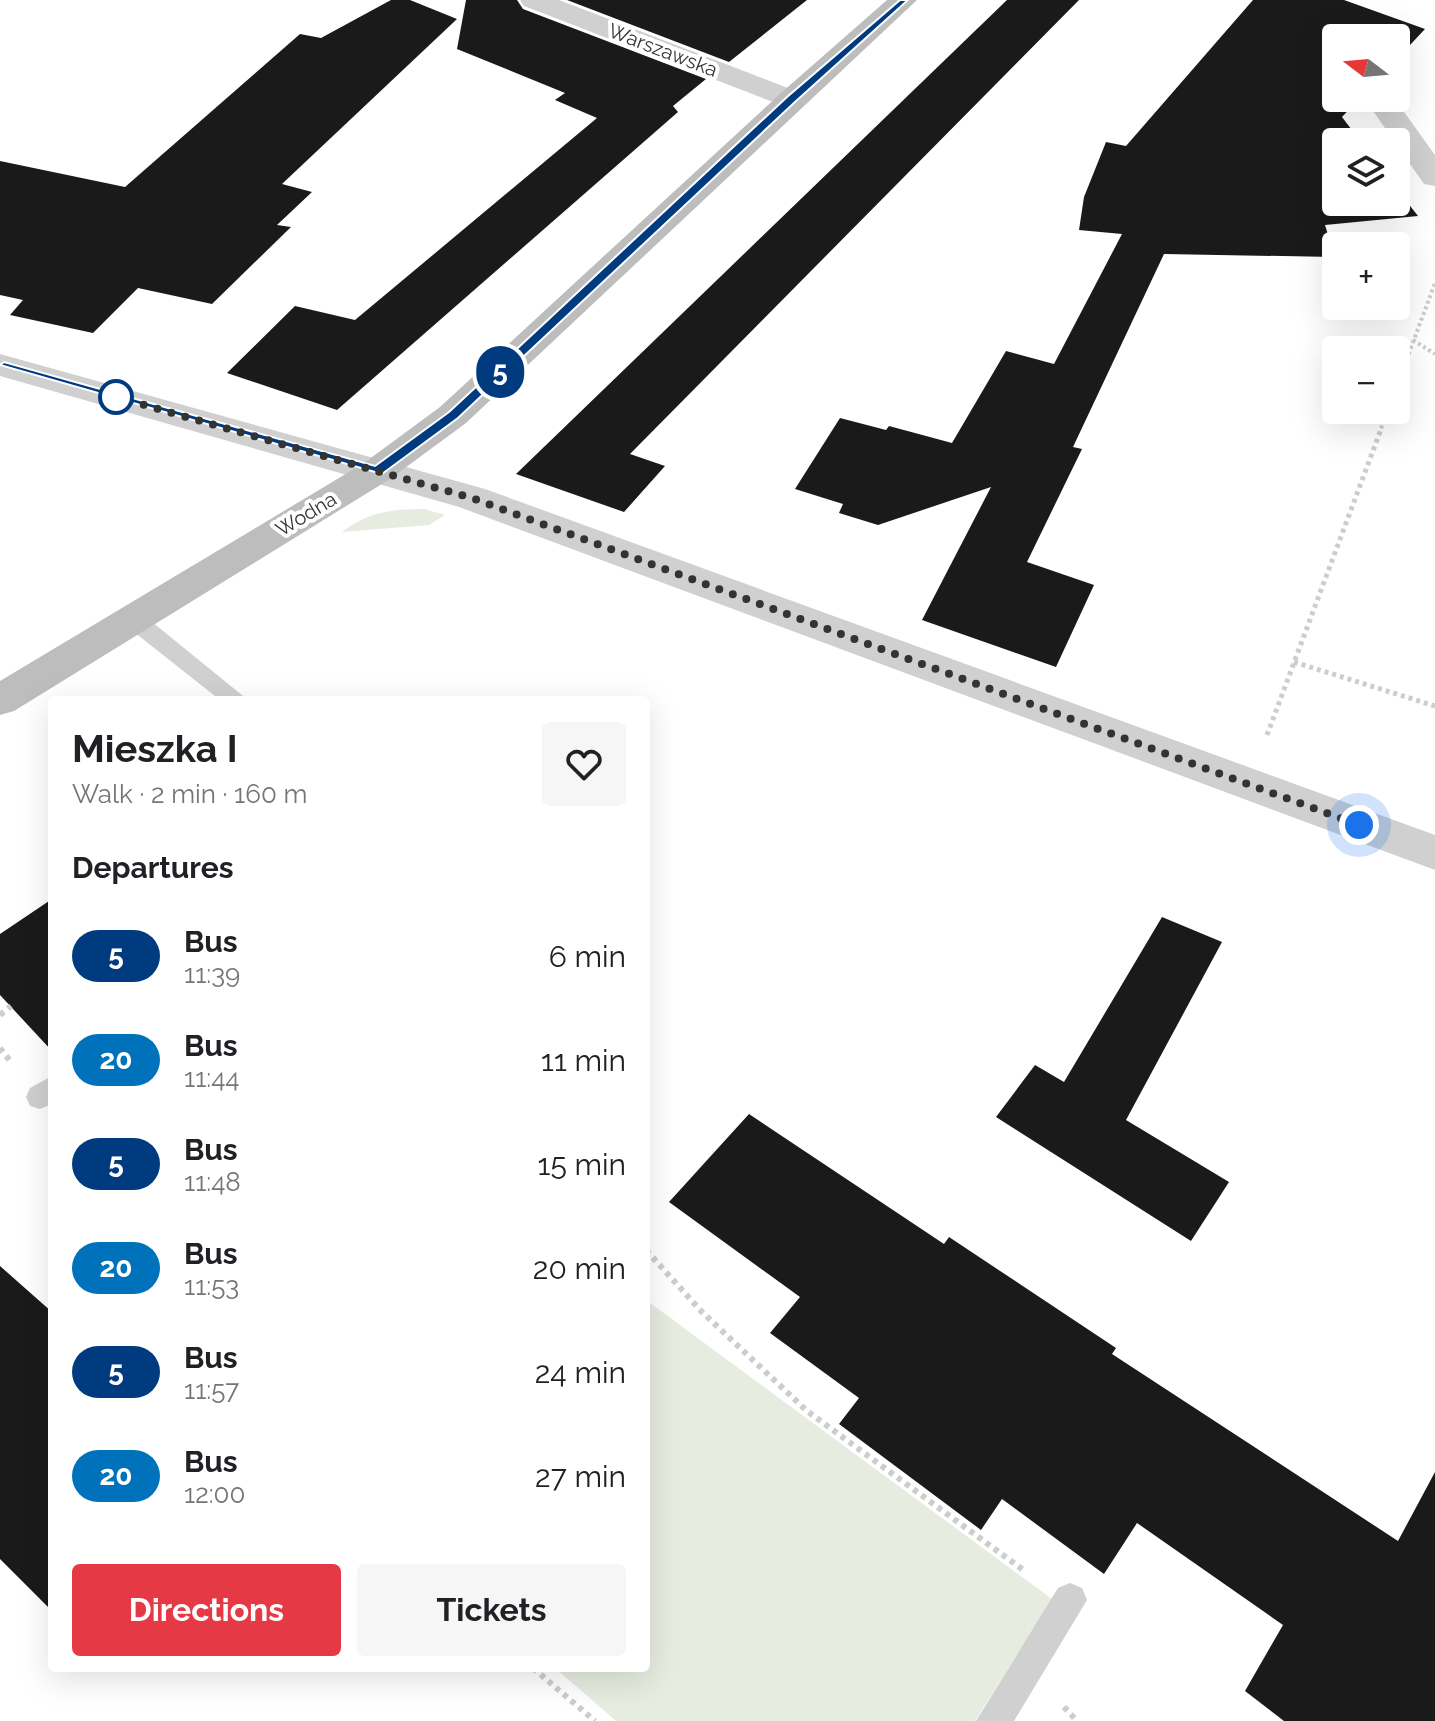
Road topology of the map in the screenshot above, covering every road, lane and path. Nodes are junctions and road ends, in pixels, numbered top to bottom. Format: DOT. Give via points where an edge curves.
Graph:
graph roads {
  1 [pos="534,0"];
  2 [pos="903,0"];
  3 [pos="791,99"];
  4 [pos="1389,112"];
  5 [pos="1435,177"];
  6 [pos="1435,283"];
  7 [pos="1413,340"];
  8 [pos="1410,348"];
  9 [pos="1435,354"];
  10 [pos="0,365"];
  11 [pos="1383,424"];
  12 [pos="377,471"];
  13 [pos="133,619"];
  14 [pos="1294,662"];
  15 [pos="231,696"];
  16 [pos="0,700"];
  17 [pos="1435,706"];
  18 [pos="1265,741"];
  19 [pos="1435,853"];
  20 [pos="11,1006"];
  21 [pos="0,1015"];
  22 [pos="650,1254"];
  23 [pos="1070,1600"];
  24 [pos="538,1672"];
  25 [pos="595,1721"];
  26 [pos="994,1721"];
  1 -- 3 [label="street, Warszawska"];
  2 -- 3 [label="street, Wodna"];
  3 -- 12 [label="street, Wodna" via="453,415"];
  4 -- 5 [label="street"];
  6 -- 7 [label="path"];
  7 -- 8 [label="path"];
  7 -- 9 [label="path"];
  10 -- 12 [label="street"];
  11 -- 14 [label="path"];
  12 -- 13 [label="street, Wodna"];
  12 -- 19 [label="street" via="472,498"];
  13 -- 15 [label="lane"];
  13 -- 16 [label="street, Wodna"];
  14 -- 17 [label="path"];
  14 -- 18 [label="path"];
  20 -- 21 [label="path"];
  22 -- 23 [label="path" via="702,1312 807,1411"];
  23 -- 26 [label="lane"];
  24 -- 25 [label="path"];
}
